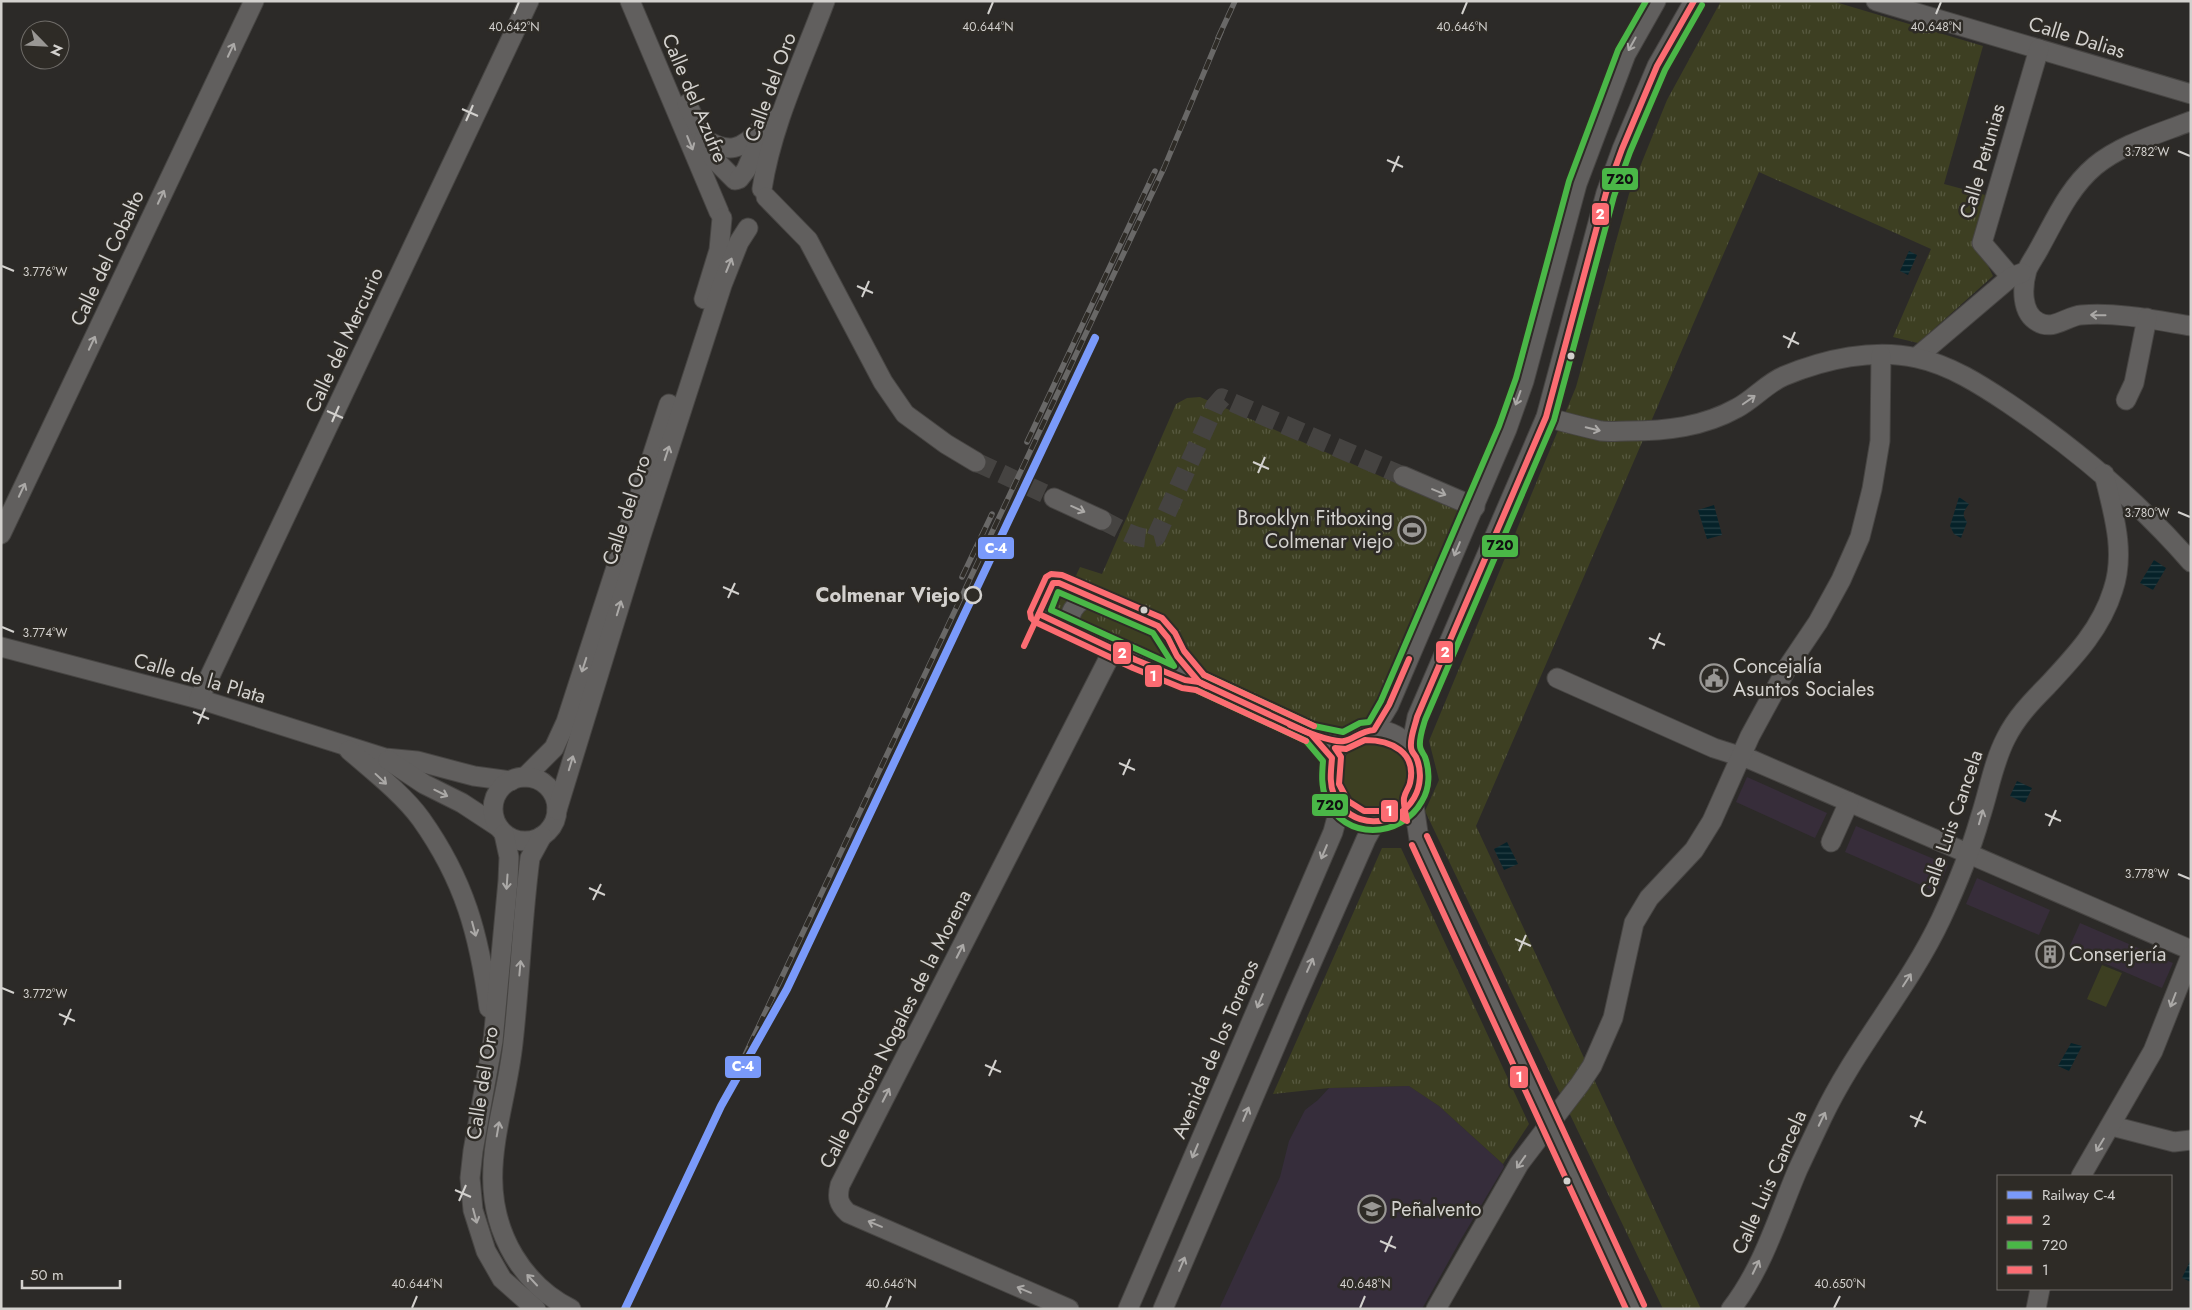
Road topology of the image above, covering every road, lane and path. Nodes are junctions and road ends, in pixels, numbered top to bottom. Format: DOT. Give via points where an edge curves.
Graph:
graph roads {
  1 [pos="254,1"];
  2 [pos="519,1"];
  3 [pos="530,1"];
  4 [pos="630,1"];
  5 [pos="642,1"];
  6 [pos="814,1"];
  7 [pos="825,1"];
  8 [pos="1656,1"];
  9 [pos="1694,1"];
  10 [pos="1876,1"];
  11 [pos="2039,49"];
  12 [pos="2187,107"];
  13 [pos="768,120"];
  14 [pos="704,139"];
  15 [pos="1585,162"];
  16 [pos="1614,172"];
  17 [pos="737,180"];
  18 [pos="764,193"];
  19 [pos="720,215"];
  20 [pos="763,217"];
  21 [pos="788,219"];
  22 [pos="748,228"];
  23 [pos="2019,274"];
  24 [pos="2147,318"];
  25 [pos="2191,326"];
  26 [pos="1942,337"];
  27 [pos="1881,355"];
  28 [pos="1917,358"];
  29 [pos="1943,366"];
  30 [pos="2126,400"];
  31 [pos="1546,417"];
  32 [pos="976,462"];
  33 [pos="2104,474"];
  34 [pos="1403,476"];
  35 [pos="1054,498"];
  36 [pos="2134,502"];
  37 [pos="1475,507"];
  38 [pos="2115,518"];
  39 [pos="1102,520"];
  40 [pos="1,534"];
  41 [pos="2191,562"];
  42 [pos="1092,597"];
  43 [pos="1075,631"];
  44 [pos="1,647"];
  45 [pos="1113,650"];
  46 [pos="1558,678"];
  47 [pos="1199,682"];
  48 [pos="194,698"];
  49 [pos="1374,730"];
  50 [pos="1311,734"];
  51 [pos="1344,741"];
  52 [pos="345,746"];
  53 [pos="1411,748"];
  54 [pos="1740,756"];
  55 [pos="385,758"];
  56 [pos="1332,758"];
  57 [pos="518,779"];
  58 [pos="1413,799"];
  59 [pos="1849,802"];
  60 [pos="1340,806"];
  61 [pos="557,810"];
  62 [pos="1382,820"];
  63 [pos="500,830"];
  64 [pos="542,836"];
  65 [pos="1419,839"];
  66 [pos="1831,842"];
  67 [pos="1968,854"];
  68 [pos="2191,950"];
  69 [pos="2191,955"];
  70 [pos="493,1041"];
  71 [pos="1550,1123"];
  72 [pos="2112,1126"];
  73 [pos="2191,1140"];
  74 [pos="2082,1175"];
  75 [pos="2040,1290"];
  76 [pos="536,1309"];
  77 [pos="571,1309"];
  78 [pos="1069,1309"];
  79 [pos="1128,1309"];
  80 [pos="1163,1309"];
  81 [pos="1436,1309"];
  82 [pos="1636,1309"];
  83 [pos="1731,1309"];
  84 [pos="2036,1309"];
  40 -- 1 [label="street, Calle del Cobalto, one-way"];
  2 -- 48 [label="street, Calle del Mercurio"];
  3 -- 48 [label="street, Calle del Mercurio"];
  4 -- 19 [label="street, Calle del Azufre, one-way"];
  5 -- 14 [label="street, Calle del Azufre"];
  6 -- 13 [label="street, Calle del Oro"];
  7 -- 18 [label="street, Calle del Oro" via="767,159"];
  8 -- 15 [label="street, one-way" via="1626,54"];
  9 -- 16 [label="street" via="1657,66"];
  10 -- 11 [label="street, Calle Dalias"];
  11 -- 12 [label="street, Calle Dalias"];
  11 -- 23 [label="street, Calle Petunias" via="1982,243"];
  12 -- 23 [label="street" via="2097,165 2081,179"];
  13 -- 14 [label="street" via="748,142 733,149 717,147"];
  13 -- 17 [label="street, Calle del Oro" via="746,170"];
  14 -- 17 [label="street, Calle del Azufre" via="714,159"];
  15 -- 16 [label="street"];
  15 -- 37 [label="street, one-way" via="1524,381"];
  16 -- 31 [label="street"];
  17 -- 18 [label="street" via="752,181"];
  17 -- 19 [label="street" via="722,189 717,204"];
  18 -- 20 [label="street" via="767,204"];
  18 -- 21 [label="street"];
  19 -- 22 [label="street" via="734,227"];
  19 -- 57 [label="street, Calle del Oro, one-way" via="719,250 710,281 566,722 554,748"];
  20 -- 21 [label="street"];
  20 -- 22 [label="street"];
  21 -- 32 [label="street" via="808,240 883,382 905,414"];
  61 -- 22 [label="street, Calle del Oro, one-way" via="722,285"];
  24 -- 23 [label="street, one-way" via="2079,315 2047,325 2037,322 2028,312"];
  23 -- 26 [label="street"];
  24 -- 25 [label="street"];
  24 -- 30 [label="street" via="2134,383"];
  26 -- 28 [label="street"];
  26 -- 29 [label="street" via="1939,347"];
  27 -- 28 [label="street"];
  31 -- 27 [label="street, one-way" via="1603,431 1656,431 1695,425 1737,408 1782,376 1822,362 1851,356"];
  27 -- 54 [label="street" via="1880,441 1860,537 1818,622 1788,668"];
  28 -- 29 [label="street"];
  29 -- 33 [label="street" via="1992,392"];
  31 -- 53 [label="street" via="1417,717"];
  33 -- 36 [label="street"];
  33 -- 38 [label="street, Calle Luis Cancela"];
  34 -- 37 [label="street, one-way"];
  35 -- 39 [label="street, one-way"];
  36 -- 38 [label="street" via="2121,507"];
  36 -- 41 [label="street"];
  37 -- 49 [label="street, one-way" via="1389,705"];
  67 -- 38 [label="street, Calle Luis Cancela, one-way" via="2006,737 2022,711 2082,646 2106,610 2118,571"];
  42 -- 43 [label="street" via="1079,602 1070,613"];
  42 -- 43 [label="street" via="1053,583 1039,614"];
  42 -- 47 [label="street" via="1158,626 1176,656"];
  43 -- 45 [label="street"];
  44 -- 48 [label="street, Calle de la Plata"];
  45 -- 47 [label="street" via="1185,680"];
  78 -- 45 [label="street, Calle Doctora Nogales de la Morena, one-way" via="848,1213 840,1206 837,1196 840,1184"];
  46 -- 54 [label="street" via="1714,748"];
  47 -- 50 [label="street"];
  48 -- 52 [label="street, Calle de la Plata"];
  49 -- 51 [label="street" via="1363,731"];
  49 -- 53 [label="street" via="1399,737"];
  50 -- 51 [label="street"];
  50 -- 56 [label="street"];
  51 -- 56 [label="street"];
  52 -- 55 [label="street, Calle de la Plata"];
  52 -- 70 [label="street, one-way" via="420,818 452,870 468,908 482,958"];
  53 -- 58 [label="street" via="1420,773"];
  54 -- 59 [label="street"];
  54 -- 71 [label="street" via="1708,828 1694,850 1649,898 1634,923 1617,1002 1601,1048 1580,1084"];
  55 -- 57 [label="street, Calle de la Plata" via="417,761 474,776"];
  55 -- 63 [label="street, Calle de la Plata, one-way" via="424,784 462,803"];
  56 -- 60 [label="street" via="1330,789"];
  57 -- 61 [label="street" via="544,784 553,795"];
  57 -- 63 [label="street" via="504,785 494,800 494,818"];
  58 -- 62 [label="street" via="1398,814"];
  58 -- 65 [label="street"];
  59 -- 66 [label="street"];
  59 -- 67 [label="street"];
  60 -- 62 [label="street" via="1360,819"];
  60 -- 79 [label="street, Avenida de los Toreros, one-way" via="1333,832"];
  61 -- 64 [label="street" via="552,825"];
  62 -- 65 [label="street"];
  80 -- 62 [label="street, one-way" via="1366,839"];
  63 -- 64 [label="street" via="518,841"];
  63 -- 70 [label="street, Calle del Oro, one-way" via="509,857"];
  77 -- 64 [label="street, Calle del Oro, one-way" via="556,1302 521,1268 505,1241 494,1206 492,1179 493,1153 513,1045 530,858"];
  65 -- 71 [label="street"];
  67 -- 68 [label="street"];
  83 -- 67 [label="street, Calle Luis Cancela, one-way" via="1742,1295 1775,1227 1798,1169 1843,1077 1922,956"];
  69 -- 72 [label="street, one-way" via="2154,1050"];
  70 -- 76 [label="street, Calle del Oro, one-way" via="473,1151 470,1178 473,1210 486,1251 502,1279"];
  71 -- 81 [label="street, one-way" via="1519,1164"];
  71 -- 82 [label="street"];
  72 -- 73 [label="street" via="2174,1142"];
  72 -- 74 [label="street, one-way"];
  75 -- 84 [label="street"];
}
